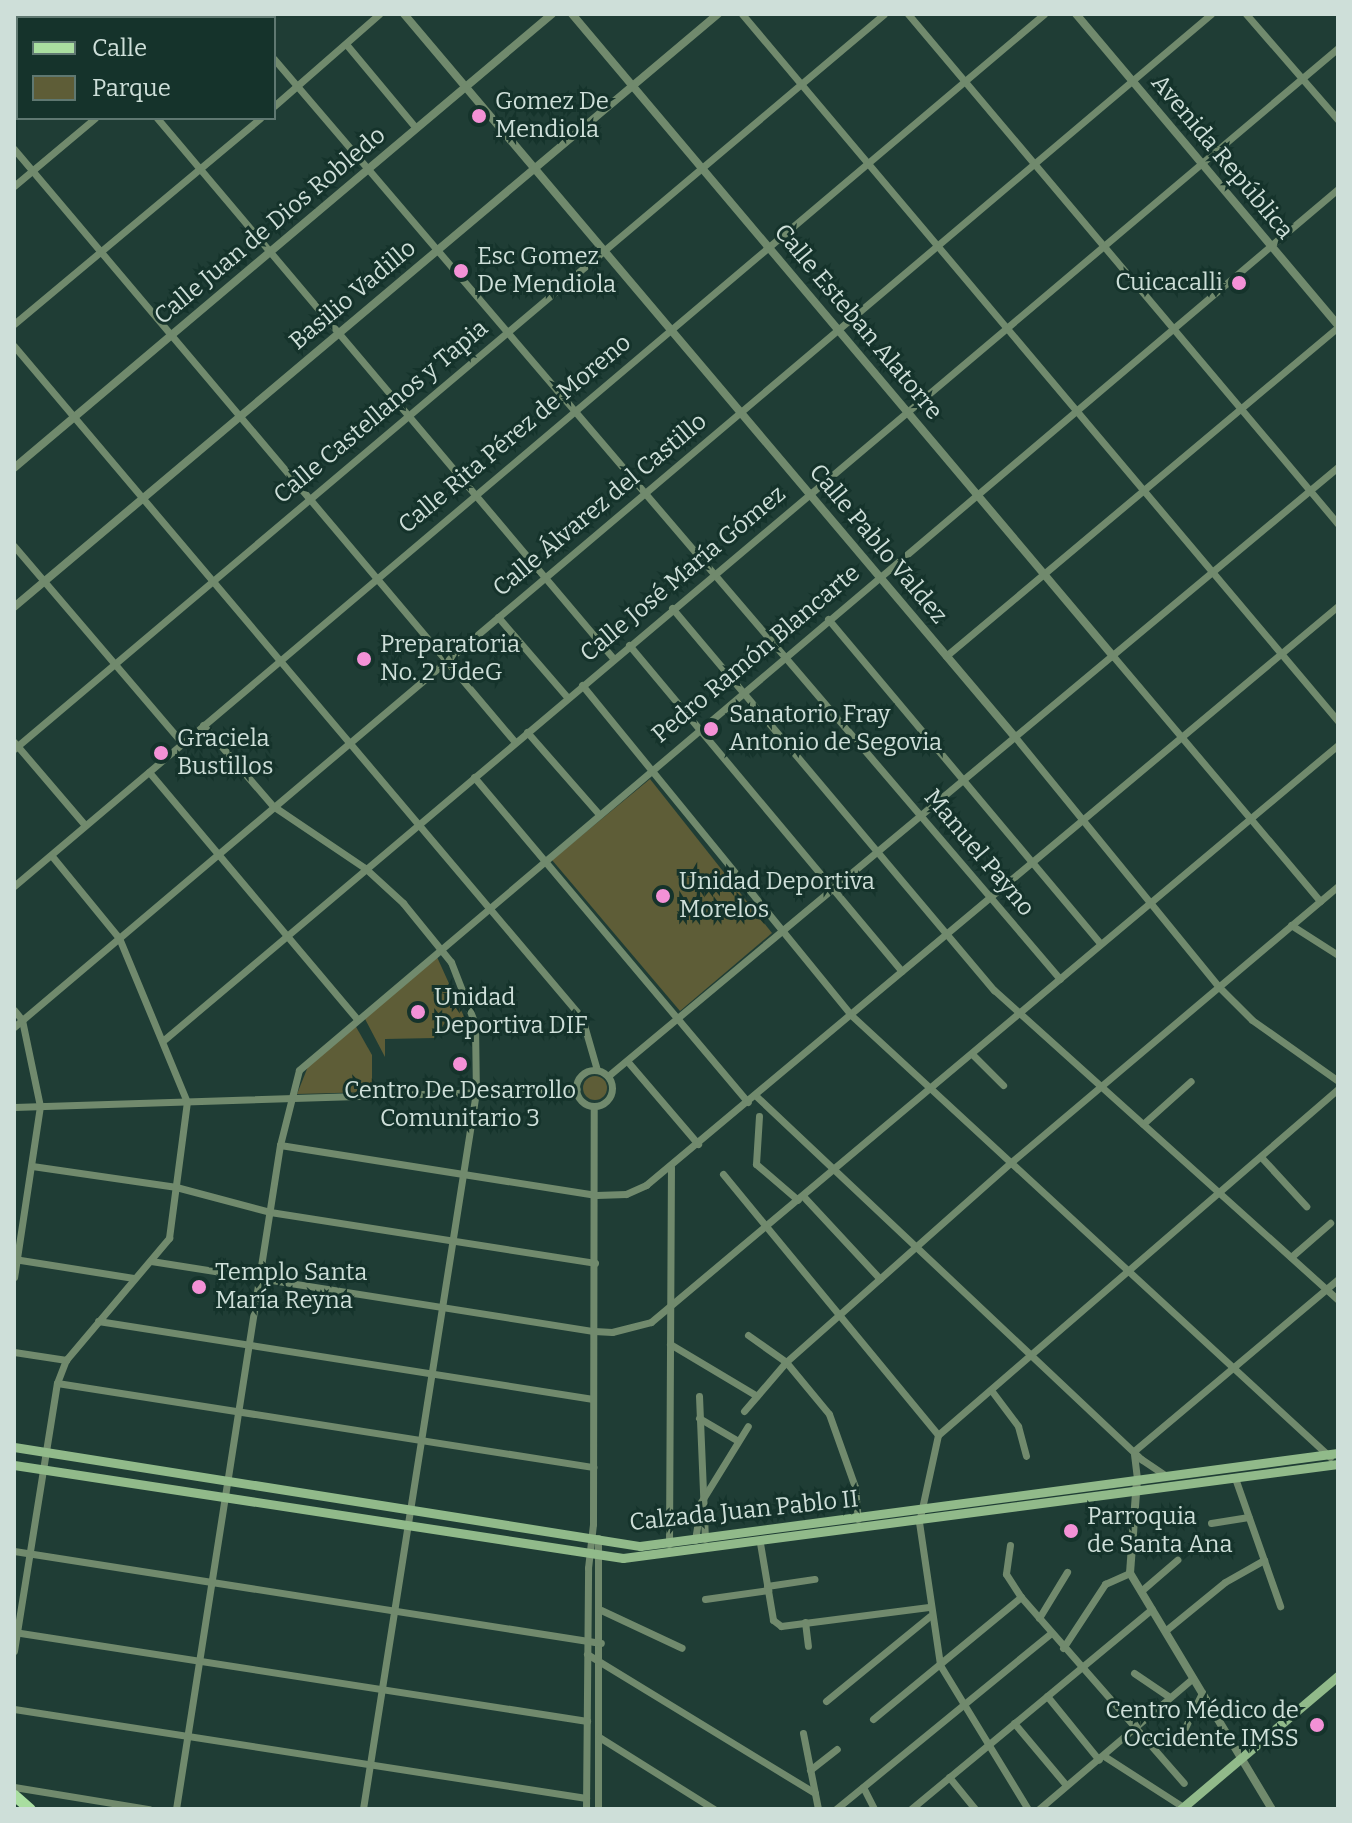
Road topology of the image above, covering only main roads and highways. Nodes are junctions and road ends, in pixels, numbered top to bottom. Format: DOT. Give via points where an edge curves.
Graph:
graph roads {
  1 [pos="14,1447"];
  2 [pos="1333,1454"];
  3 [pos="1338,1464"];
  4 [pos="14,1465"];
  5 [pos="1029,1495"];
  6 [pos="1026,1507"];
  7 [pos="769,1530"];
  8 [pos="766,1542"];
  9 [pos="1338,1676"];
  10 [pos="14,1795"];
  11 [pos="1182,1808"];
  12 [pos="30,1809"];
  1 -- 7 [label="main road, Calzada Juan Pablo II" via="594,1540 669,1544"];
  2 -- 5 [label="main road, Calzada Juan Pablo II"];
  3 -- 6 [label="main road, Calzada Juan Pablo II"];
  4 -- 8 [label="main road, Calzada Juan Pablo II" via="594,1556 637,1558"];
  5 -- 6 [label="main road"];
  5 -- 7 [label="main road, Calzada Juan Pablo II"];
  6 -- 8 [label="main road, Calzada Juan Pablo II"];
  7 -- 8 [label="main road"];
  9 -- 11 [label="main road"];
  10 -- 12 [label="main road"];
}
